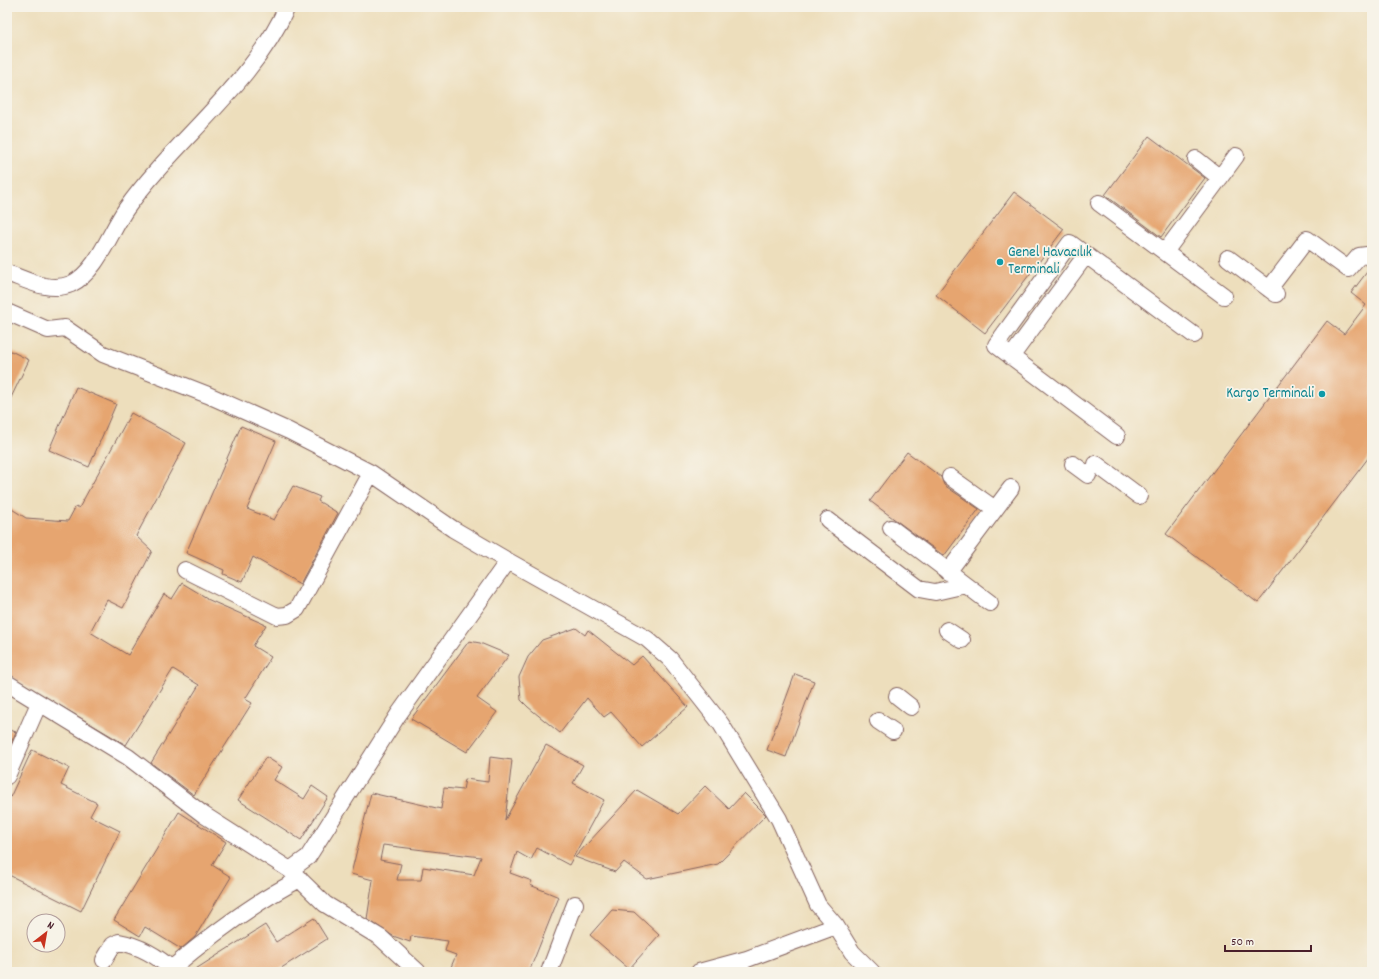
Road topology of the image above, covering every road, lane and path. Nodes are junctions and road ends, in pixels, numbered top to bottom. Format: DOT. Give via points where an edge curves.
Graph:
graph roads {
  1 [pos="287,7"];
  2 [pos="1236,156"];
  3 [pos="1196,159"];
  4 [pos="1220,178"];
  5 [pos="1099,203"];
  6 [pos="1165,252"];
  7 [pos="1086,255"];
  8 [pos="1228,258"];
  9 [pos="1372,259"];
  10 [pos="7,273"];
  11 [pos="1224,296"];
  12 [pos="7,312"];
  13 [pos="1194,335"];
  14 [pos="1011,357"];
  15 [pos="1117,436"];
  16 [pos="1073,464"];
  17 [pos="371,473"];
  18 [pos="950,477"];
  19 [pos="1011,488"];
  20 [pos="1139,496"];
  21 [pos="995,509"];
  22 [pos="828,520"];
  23 [pos="891,528"];
  24 [pos="508,561"];
  25 [pos="185,570"];
  26 [pos="948,572"];
  27 [pos="966,585"];
  28 [pos="990,603"];
  29 [pos="947,630"];
  30 [pos="962,640"];
  31 [pos="7,683"];
  32 [pos="897,696"];
  33 [pos="39,703"];
  34 [pos="911,707"];
  35 [pos="878,720"];
  36 [pos="893,731"];
  37 [pos="7,776"];
  38 [pos="295,875"];
  39 [pos="575,904"];
  40 [pos="836,926"];
  41 [pos="104,960"];
  42 [pos="748,966"];
  43 [pos="173,970"];
  44 [pos="418,972"];
  45 [pos="549,972"];
  46 [pos="699,972"];
  47 [pos="872,972"];
  1 -- 10 [label="street" via="280,23 241,78 153,173 124,211 93,266 71,284 46,287"];
  2 -- 4 [label="street"];
  3 -- 4 [label="street"];
  4 -- 6 [label="street"];
  5 -- 6 [label="street"];
  6 -- 11 [label="street"];
  7 -- 13 [label="street"];
  7 -- 14 [label="street"];
  7 -- 14 [label="street" via="1070,244 996,346"];
  8 -- 9 [label="street" via="1273,291 1307,239 1348,270 1360,256 1367,255"];
  12 -- 17 [label="street" via="48,330 65,328 103,354 215,398 289,431"];
  14 -- 15 [label="street"];
  16 -- 20 [label="street" via="1092,469"];
  17 -- 24 [label="street" via="453,529"];
  17 -- 25 [label="street" via="297,609 287,615 277,616"];
  18 -- 21 [label="street"];
  19 -- 21 [label="street"];
  21 -- 26 [label="street"];
  22 -- 27 [label="street" via="919,589 935,592"];
  23 -- 26 [label="street"];
  24 -- 38 [label="street" via="398,715"];
  24 -- 40 [label="street" via="647,638 670,659 721,724 785,829 818,905"];
  26 -- 27 [label="street"];
  27 -- 28 [label="street"];
  29 -- 30 [label="street"];
  31 -- 33 [label="street"];
  32 -- 34 [label="street"];
  33 -- 37 [label="street"];
  33 -- 38 [label="street" via="128,757 204,815"];
  35 -- 36 [label="street"];
  38 -- 43 [label="street" via="284,888 215,932"];
  38 -- 44 [label="street" via="326,904 381,938"];
  39 -- 45 [label="street"];
  40 -- 42 [label="street"];
  40 -- 47 [label="street" via="852,952"];
  41 -- 43 [label="street" via="113,945 119,942 141,948"];
  42 -- 46 [label="street"];
}
